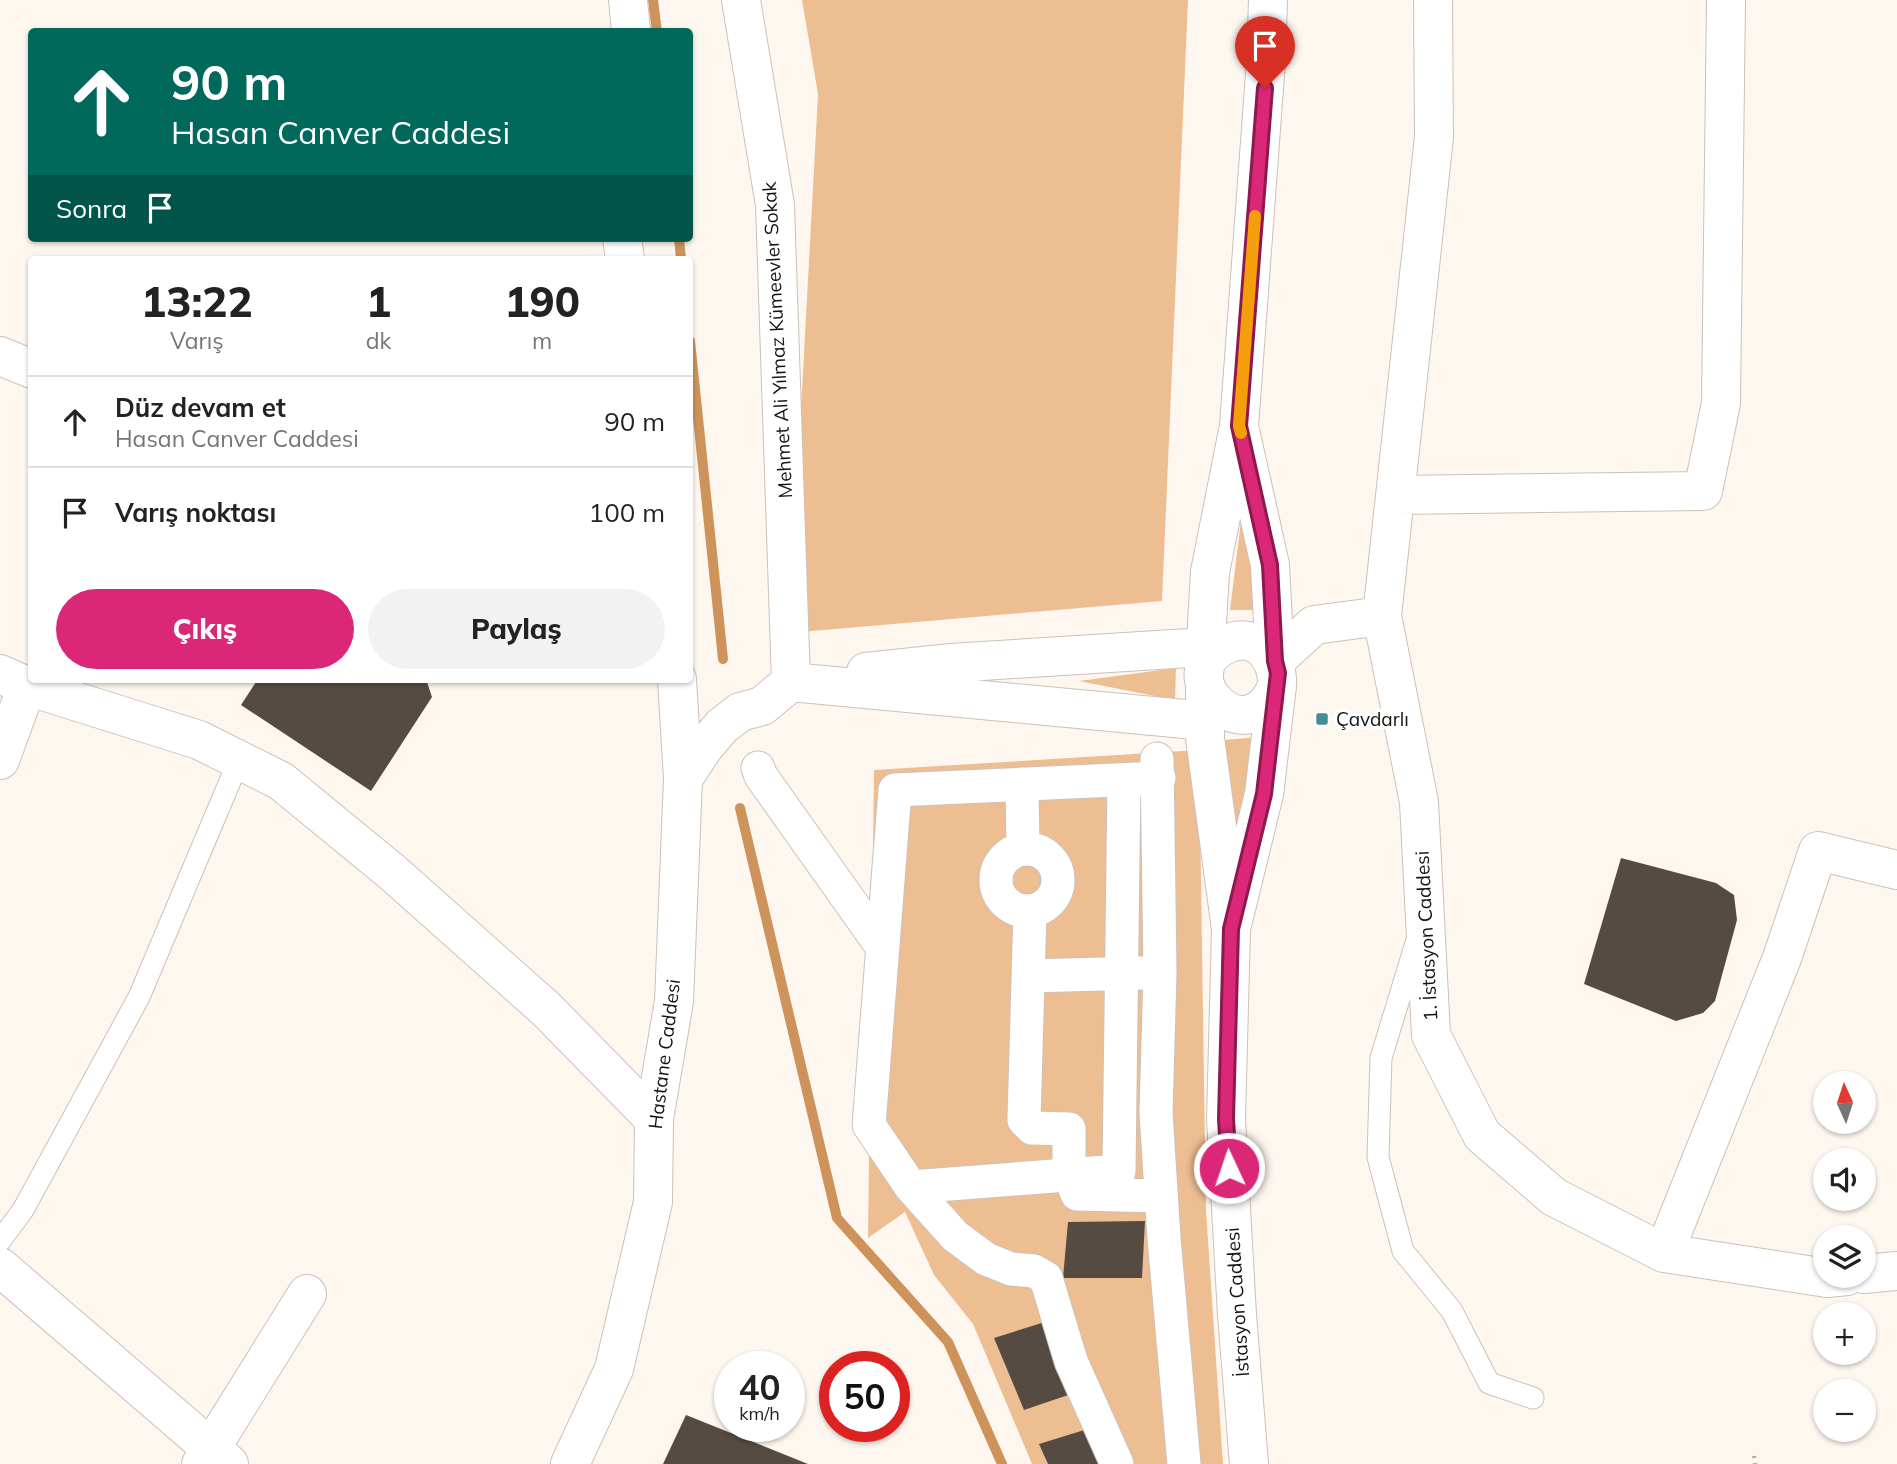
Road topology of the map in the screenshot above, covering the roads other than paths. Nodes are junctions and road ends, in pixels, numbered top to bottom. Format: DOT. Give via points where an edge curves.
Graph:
graph roads {
  1 [pos="628,0"];
  2 [pos="741,0"];
  3 [pos="1268,0"];
  4 [pos="1433,0"];
  5 [pos="1726,0"];
  6 [pos="631,28"];
  7 [pos="0,356"];
  8 [pos="28,367"];
  9 [pos="1239,426"];
  10 [pos="1395,495"];
  11 [pos="1382,616"];
  12 [pos="1276,674"];
  13 [pos="13,680"];
  14 [pos="791,682"];
  15 [pos="1205,682"];
  16 [pos="677,683"];
  17 [pos="0,760"];
  18 [pos="239,760"];
  19 [pos="758,768"];
  20 [pos="683,779"];
  21 [pos="1124,780"];
  22 [pos="1022,784"];
  23 [pos="1897,870"];
  24 [pos="1425,910"];
  25 [pos="1231,929"];
  26 [pos="883,948"];
  27 [pos="1160,972"];
  28 [pos="1122,973"];
  29 [pos="1029,976"];
  30 [pos="654,1119"];
  31 [pos="1069,1174"];
  32 [pos="911,1187"];
  33 [pos="1161,1196"];
  34 [pos="0,1241"];
  35 [pos="1664,1253"];
  36 [pos="0,1267"];
  37 [pos="1897,1271"];
  38 [pos="1876,1273"];
  39 [pos="1813,1276"];
  40 [pos="0,1284"];
  41 [pos="307,1294"];
  42 [pos="0,1296"];
  43 [pos="1533,1398"];
  44 [pos="214,1459"];
  45 [pos="570,1464"];
  46 [pos="1117,1464"];
  47 [pos="1184,1464"];
  48 [pos="1249,1464"];
  1 -- 6 [label="street"];
  2 -- 14 [label="street, Mehmet Ali Yılmaz Kümeevler Sokak" via="775,205"];
  3 -- 9 [label="street"];
  4 -- 10 [label="street, 1. İstasyon Caddesi" via="1434,137"];
  5 -- 10 [label="street" via="1721,403 1703,491"];
  7 -- 8 [label="street"];
  9 -- 12 [label="street, İstasyon Caddesi" via="1270,565"];
  9 -- 15 [label="street, İstasyon Caddesi" via="1210,572"];
  10 -- 11 [label="street, 1. İstasyon Caddesi"];
  11 -- 12 [label="street" via="1314,625 1300,635"];
  11 -- 24 [label="street, 1. İstasyon Caddesi" via="1419,802"];
  12 -- 15 [label="street" via="1256,643 1243,640 1213,654"];
  12 -- 15 [label="street" via="1272,698 1264,707 1239,715 1217,706"];
  12 -- 25 [label="street, İstasyon Caddesi" via="1264,794"];
  13 -- 17 [label="street"];
  13 -- 18 [label="street" via="199,740"];
  14 -- 15 [label="street"];
  14 -- 15 [label="street" via="951,663"];
  14 -- 20 [label="street" via="762,706 740,712 722,726"];
  15 -- 25 [label="street, İstasyon Caddesi" via="1205,738"];
  16 -- 20 [label="street"];
  18 -- 30 [label="street" via="281,781 392,872 546,1009"];
  18 -- 34 [label="lane" via="139,997 23,1210"];
  19 -- 26 [label="street"];
  20 -- 30 [label="street, Hastane Caddesi" via="674,1002"];
  21 -- 22 [label="street"];
  21 -- 27 [label="street" via="1158,769"];
  21 -- 28 [label="street"];
  22 -- 26 [label="street" via="895,790"];
  22 -- 29 [label="street" via="1023,849 1034,849 1052,860 1059,880 1052,900 1030,911"];
  23 -- 35 [label="street" via="1818,851 1782,958"];
  24 -- 35 [label="street, 1. İstasyon Caddesi" via="1431,1035 1482,1135 1554,1198"];
  24 -- 43 [label="lane" via="1381,1058 1377,1157 1403,1251 1452,1311 1489,1382"];
  25 -- 48 [label="street, İstasyon Caddesi" via="1226,1119"];
  26 -- 32 [label="street" via="869,1125"];
  27 -- 28 [label="street"];
  27 -- 33 [label="street" via="1156,1113"];
  28 -- 29 [label="street"];
  28 -- 31 [label="street" via="1119,1171"];
  29 -- 31 [label="street" via="1024,1120 1032,1128 1069,1129"];
  30 -- 45 [label="street, Hastane Caddesi" via="653,1202 617,1356"];
  31 -- 32 [label="street"];
  31 -- 33 [label="street" via="1077,1194"];
  32 -- 46 [label="street" via="955,1236 986,1259 1011,1269 1034,1271 1046,1279 1071,1361"];
  33 -- 47 [label="street"];
  35 -- 39 [label="street, 1. İstasyon Caddesi"];
  36 -- 44 [label="street"];
  37 -- 38 [label="street"];
  40 -- 42 [label="lane"];
  41 -- 44 [label="street"];
}
